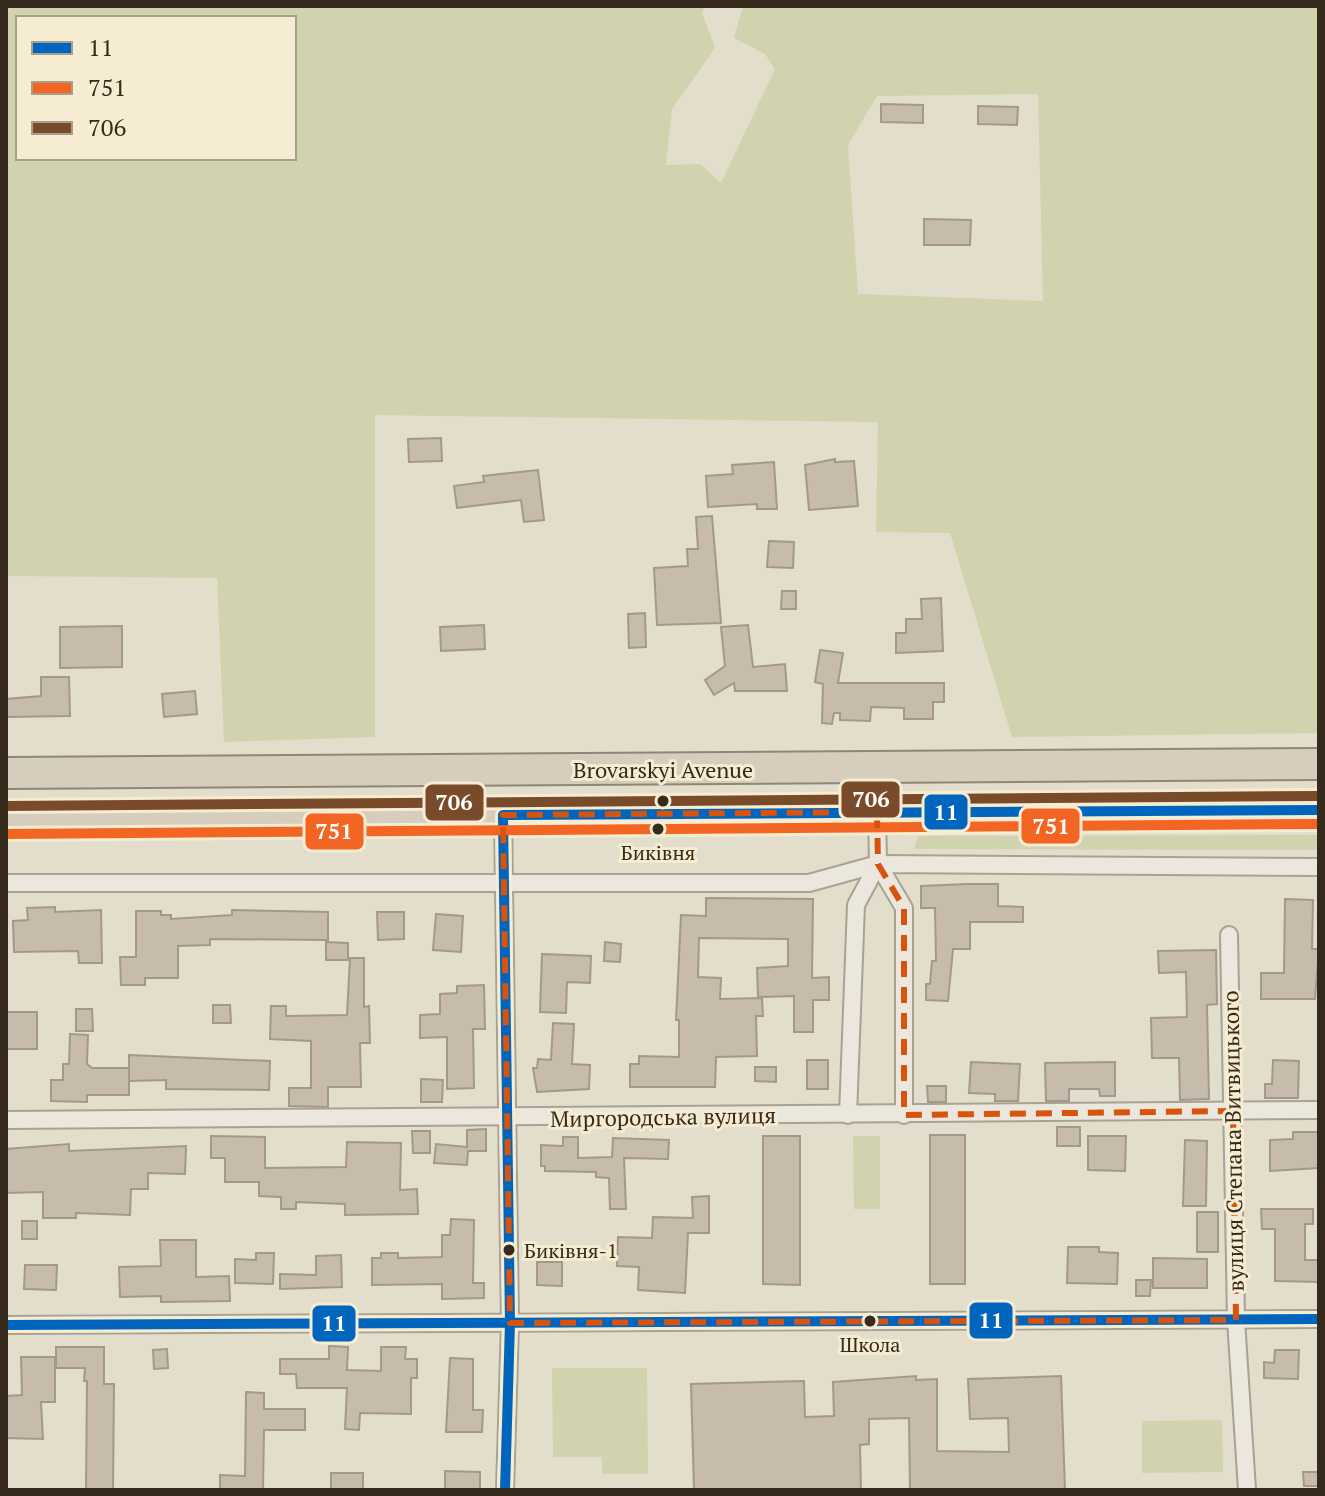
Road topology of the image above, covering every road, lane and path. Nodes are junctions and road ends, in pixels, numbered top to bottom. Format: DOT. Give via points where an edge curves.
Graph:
graph roads {
  1 [pos="1319,764"];
  2 [pos="6,773"];
  3 [pos="1319,810"];
  4 [pos="877,812"];
  5 [pos="503,815"];
  6 [pos="6,820"];
  7 [pos="878,864"];
  8 [pos="1319,867"];
  9 [pos="6,883"];
  10 [pos="503,883"];
  11 [pos="1229,935"];
  12 [pos="1319,1110"];
  13 [pos="1233,1111"];
  14 [pos="848,1115"];
  15 [pos="904,1115"];
  16 [pos="507,1119"];
  17 [pos="6,1120"];
  18 [pos="1319,1319"];
  19 [pos="1236,1320"];
  20 [pos="510,1323"];
  21 [pos="6,1325"];
  22 [pos="505,1490"];
  23 [pos="1247,1490"];
  1 -- 2 [label="highway, Brovarskyi Avenue"];
  3 -- 4 [label="highway, Brovarskyi Avenue"];
  4 -- 5 [label="highway, Brovarskyi Avenue"];
  4 -- 7 [label="street"];
  5 -- 6 [label="highway, Brovarskyi Avenue"];
  5 -- 10 [label="street"];
  7 -- 8 [label="street"];
  7 -- 10 [label="street" via="809,883"];
  7 -- 14 [label="street" via="856,905"];
  7 -- 15 [label="street" via="904,908"];
  9 -- 10 [label="street"];
  10 -- 16 [label="street"];
  11 -- 13 [label="street, вулиця Степана Витвицького"];
  12 -- 13 [label="street, Миргородська вулиця"];
  13 -- 15 [label="street, Миргородська вулиця"];
  13 -- 19 [label="street, вулиця Степана Витвицького"];
  14 -- 15 [label="street, Миргородська вулиця"];
  14 -- 16 [label="street, Миргородська вулиця"];
  16 -- 17 [label="street, Миргородська вулиця"];
  16 -- 20 [label="street"];
  18 -- 19 [label="street"];
  19 -- 20 [label="street"];
  19 -- 23 [label="street, вулиця Степана Витвицького"];
  20 -- 21 [label="street"];
  20 -- 22 [label="street"];
}
